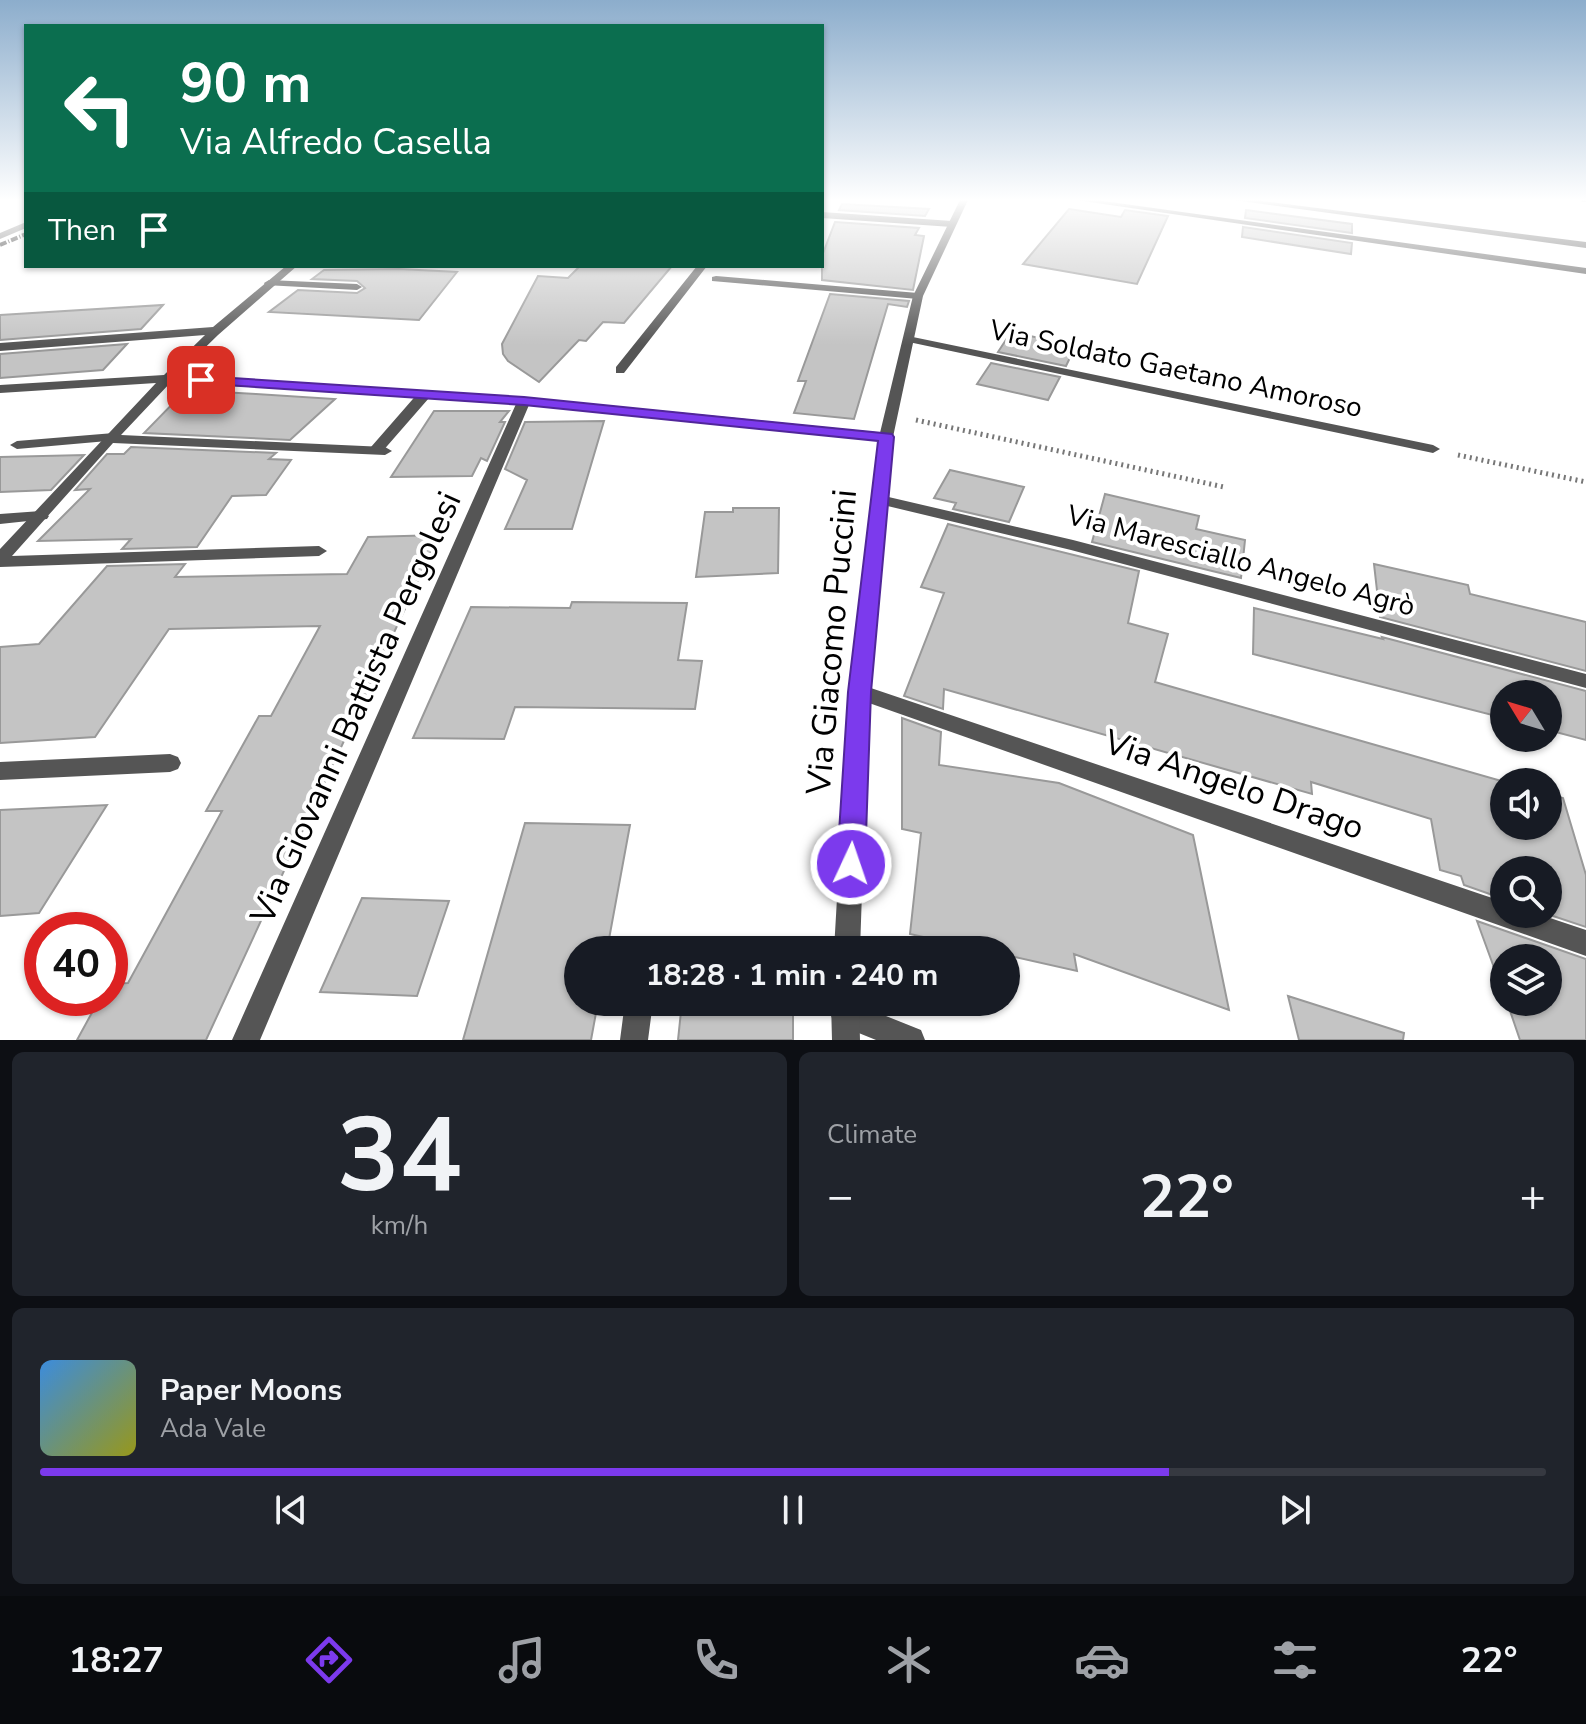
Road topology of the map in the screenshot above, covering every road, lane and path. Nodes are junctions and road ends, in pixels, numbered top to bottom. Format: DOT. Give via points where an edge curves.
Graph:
graph roads {
  1 [pos="940,249"];
  2 [pos="1426,249"];
  3 [pos="289,268"];
  4 [pos="700,268"];
  5 [pos="1586,271"];
  6 [pos="693,277"];
  7 [pos="269,283"];
  8 [pos="357,287"];
  9 [pos="918,296"];
  10 [pos="219,330"];
  11 [pos="908,339"];
  12 [pos="0,347"];
  13 [pos="620,370"];
  14 [pos="169,378"];
  15 [pos="0,389"];
  16 [pos="424,395"];
  17 [pos="524,401"];
  18 [pos="891,415"];
  19 [pos="886,437"];
  20 [pos="113,438"];
  21 [pos="17,445"];
  22 [pos="1433,449"];
  23 [pos="1586,482"];
  24 [pos="1224,487"];
  25 [pos="880,500"];
  26 [pos="41,516"];
  27 [pos="0,519"];
  28 [pos="319,551"];
  29 [pos="0,560"];
  30 [pos="1586,681"];
  31 [pos="859,692"];
  32 [pos="170,763"];
  33 [pos="0,771"];
  34 [pos="848,936"];
  35 [pos="1586,943"];
  36 [pos="637,1016"];
  37 [pos="845,1018"];
  38 [pos="246,1040"];
  39 [pos="634,1040"];
  40 [pos="911,1040"];
  1 -- 9 [label="street, Via Giacomo Puccini"];
  2 -- 5 [label="street"];
  3 -- 7 [label="street"];
  4 -- 6 [label="street"];
  6 -- 9 [label="street"];
  6 -- 13 [label="street"];
  7 -- 8 [label="street"];
  7 -- 10 [label="street"];
  9 -- 11 [label="street, Via Giacomo Puccini"];
  10 -- 12 [label="street"];
  10 -- 14 [label="street"];
  11 -- 18 [label="street, Via Giacomo Puccini"];
  11 -- 22 [label="street, Via Soldato Gaetano Amoroso"];
  14 -- 15 [label="street"];
  14 -- 16 [label="street"];
  14 -- 20 [label="street"];
  16 -- 17 [label="street"];
  16 -- 20 [label="street" via="380,450"];
  17 -- 19 [label="street"];
  17 -- 38 [label="street, Via Giovanni Battista Pergolesi"];
  18 -- 19 [label="street, Via Giacomo Puccini"];
  18 -- 24 [label="path"];
  19 -- 25 [label="street, Via Giacomo Puccini"];
  20 -- 21 [label="street"];
  20 -- 26 [label="street"];
  22 -- 23 [label="path"];
  25 -- 30 [label="street, Via Maresciallo Angelo Agrò" via="1073,545"];
  25 -- 31 [label="street, Via Giacomo Puccini"];
  26 -- 27 [label="street"];
  26 -- 29 [label="street"];
  28 -- 29 [label="street"];
  31 -- 34 [label="street, Via Giacomo Puccini"];
  31 -- 35 [label="street, Via Angelo Drago"];
  32 -- 33 [label="street"];
  36 -- 39 [label="street"];
  37 -- 40 [label="street"];
}
